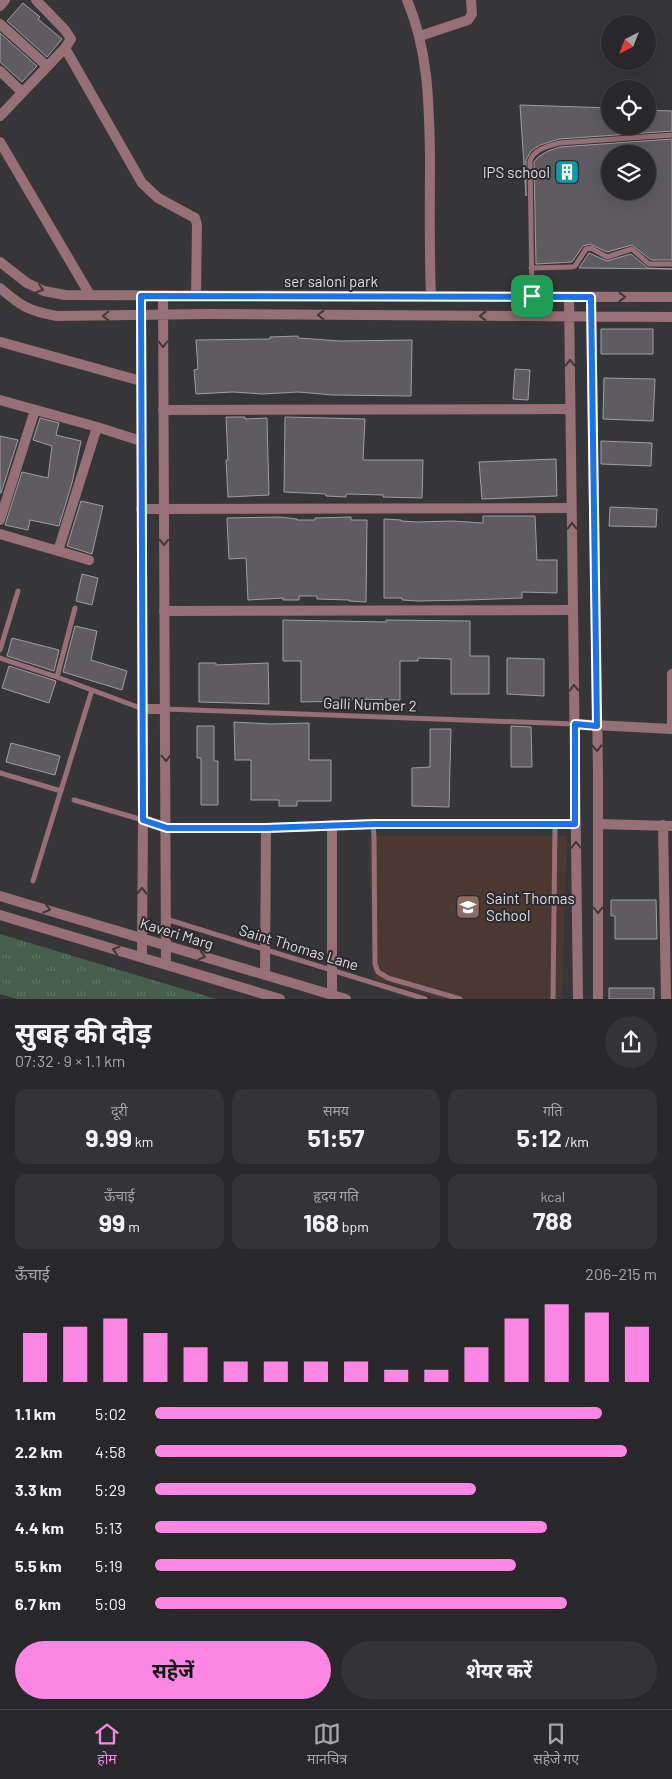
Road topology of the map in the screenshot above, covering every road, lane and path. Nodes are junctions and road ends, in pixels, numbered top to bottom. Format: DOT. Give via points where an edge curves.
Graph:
graph roads {
  1 [pos="5,0"];
  2 [pos="36,0"];
  3 [pos="407,0"];
  4 [pos="471,0"];
  5 [pos="0,6"];
  6 [pos="0,24"];
  7 [pos="420,36"];
  8 [pos="65,48"];
  9 [pos="47,66"];
  10 [pos="0,71"];
  11 [pos="22,92"];
  12 [pos="0,116"];
  13 [pos="672,135"];
  14 [pos="0,142"];
  15 [pos="0,262"];
  16 [pos="672,264"];
  17 [pos="531,268"];
  18 [pos="0,288"];
  19 [pos="90,295"];
  20 [pos="141,296"];
  21 [pos="162,296"];
  22 [pos="196,296"];
  23 [pos="431,296"];
  24 [pos="532,296"];
  25 [pos="569,297"];
  26 [pos="591,297"];
  27 [pos="672,297"];
  28 [pos="141,315"];
  29 [pos="163,315"];
  30 [pos="569,316"];
  31 [pos="591,316"];
  32 [pos="672,317"];
  33 [pos="1,342"];
  34 [pos="141,381"];
  35 [pos="0,400"];
  36 [pos="570,409"];
  37 [pos="34,410"];
  38 [pos="163,410"];
  39 [pos="97,427"];
  40 [pos="141,441"];
  41 [pos="571,508"];
  42 [pos="141,509"];
  43 [pos="164,509"];
  44 [pos="0,520"];
  45 [pos="0,534"];
  46 [pos="58,551"];
  47 [pos="89,560"];
  48 [pos="18,591"];
  49 [pos="75,608"];
  50 [pos="573,610"];
  51 [pos="164,611"];
  52 [pos="0,650"];
  53 [pos="0,658"];
  54 [pos="672,674"];
  55 [pos="57,677"];
  56 [pos="92,690"];
  57 [pos="142,709"];
  58 [pos="165,709"];
  59 [pos="575,724"];
  60 [pos="597,726"];
  61 [pos="672,729"];
  62 [pos="0,773"];
  63 [pos="60,791"];
  64 [pos="74,800"];
  65 [pos="143,820"];
  66 [pos="373,824"];
  67 [pos="555,824"];
  68 [pos="575,824"];
  69 [pos="598,824"];
  70 [pos="332,825"];
  71 [pos="668,826"];
  72 [pos="167,828"];
  73 [pos="266,828"];
  74 [pos="33,881"];
  75 [pos="0,896"];
  76 [pos="0,915"];
  77 [pos="166,919"];
  78 [pos="142,938"];
  79 [pos="166,945"];
  80 [pos="266,950"];
  81 [pos="142,957"];
  82 [pos="166,965"];
  83 [pos="332,970"];
  84 [pos="265,975"];
  85 [pos="383,975"];
  86 [pos="382,986"];
  87 [pos="332,995"];
  88 [pos="280,999"];
  89 [pos="346,999"];
  90 [pos="425,999"];
  91 [pos="460,999"];
  92 [pos="553,999"];
  93 [pos="578,999"];
  94 [pos="598,999"];
  95 [pos="666,999"];
  1 -- 5 [label="street"];
  2 -- 8 [label="street" via="69,34 71,39"];
  3 -- 7 [label="street"];
  4 -- 7 [label="street" via="472,14 468,20"];
  6 -- 9 [label="street"];
  7 -- 23 [label="street" via="430,117"];
  8 -- 9 [label="street"];
  8 -- 22 [label="street" via="142,183 158,198 194,218 197,225"];
  9 -- 11 [label="street"];
  10 -- 11 [label="street"];
  11 -- 12 [label="street"];
  13 -- 17 [label="lane" via="559,143 532,156"];
  14 -- 19 [label="street"];
  15 -- 19 [label="street, ser saloni park, one-way" via="26,284 44,291"];
  16 -- 17 [label="lane" via="652,265 632,249 607,257 591,248 586,249 572,268"];
  17 -- 24 [label="lane"];
  28 -- 18 [label="street, one-way" via="42,314 18,304"];
  19 -- 20 [label="street, ser saloni park"];
  20 -- 21 [label="street, ser saloni park"];
  20 -- 28 [label="street"];
  21 -- 22 [label="street, ser saloni park"];
  21 -- 29 [label="street"];
  22 -- 23 [label="street, ser saloni park"];
  23 -- 24 [label="street, ser saloni park"];
  24 -- 25 [label="street, ser saloni park"];
  25 -- 26 [label="street, ser saloni park"];
  25 -- 30 [label="street"];
  26 -- 27 [label="street, ser saloni park, one-way"];
  26 -- 31 [label="street"];
  28 -- 29 [label="street"];
  28 -- 34 [label="street"];
  30 -- 29 [label="street, one-way"];
  29 -- 38 [label="street, one-way"];
  30 -- 31 [label="street"];
  36 -- 30 [label="street, one-way"];
  31 -- 32 [label="street"];
  31 -- 60 [label="street"];
  33 -- 34 [label="street"];
  34 -- 40 [label="street"];
  35 -- 37 [label="street"];
  36 -- 38 [label="street"];
  36 -- 41 [label="street"];
  37 -- 39 [label="street"];
  37 -- 44 [label="street"];
  38 -- 43 [label="street"];
  39 -- 40 [label="street"];
  39 -- 46 [label="street"];
  40 -- 42 [label="street"];
  41 -- 43 [label="street"];
  50 -- 41 [label="street, one-way"];
  42 -- 43 [label="street"];
  42 -- 57 [label="street"];
  43 -- 51 [label="street, one-way"];
  45 -- 46 [label="street"];
  46 -- 47 [label="street"];
  48 -- 52 [label="lane"];
  49 -- 55 [label="lane"];
  50 -- 51 [label="street"];
  59 -- 50 [label="street, one-way"];
  51 -- 58 [label="street"];
  53 -- 55 [label="lane"];
  54 -- 61 [label="street"];
  55 -- 56 [label="lane"];
  56 -- 57 [label="lane"];
  56 -- 63 [label="lane"];
  57 -- 58 [label="street"];
  57 -- 65 [label="street"];
  58 -- 59 [label="lane, Galli Number 2"];
  58 -- 72 [label="street, one-way"];
  59 -- 60 [label="street"];
  59 -- 68 [label="street"];
  60 -- 61 [label="street"];
  60 -- 69 [label="street, one-way"];
  62 -- 63 [label="lane"];
  63 -- 74 [label="lane"];
  64 -- 65 [label="lane"];
  65 -- 72 [label="street"];
  78 -- 65 [label="street, one-way"];
  66 -- 67 [label="street"];
  66 -- 70 [label="street"];
  66 -- 85 [label="lane" via="375,964"];
  67 -- 68 [label="street"];
  67 -- 92 [label="lane"];
  93 -- 68 [label="street, one-way"];
  69 -- 71 [label="street"];
  69 -- 94 [label="street, one-way"];
  70 -- 73 [label="street"];
  70 -- 83 [label="street"];
  71 -- 95 [label="street"];
  72 -- 73 [label="street"];
  72 -- 77 [label="street"];
  73 -- 80 [label="street"];
  75 -- 78 [label="street, Kaveri Marg, one-way"];
  81 -- 76 [label="street, one-way"];
  77 -- 79 [label="street"];
  77 -- 80 [label="lane, Saint Thomas Lane"];
  78 -- 79 [label="street, Kaveri Marg"];
  78 -- 81 [label="street"];
  79 -- 82 [label="street"];
  79 -- 84 [label="street, Kaveri Marg, one-way"];
  80 -- 83 [label="lane, Saint Thomas Lane"];
  80 -- 84 [label="street"];
  81 -- 82 [label="street"];
  82 -- 88 [label="street"];
  83 -- 86 [label="lane, Saint Thomas Lane"];
  83 -- 87 [label="street"];
  84 -- 87 [label="street, Kaveri Marg"];
  85 -- 86 [label="lane"];
  85 -- 91 [label="lane"];
  86 -- 90 [label="lane, Saint Thomas Lane"];
  87 -- 89 [label="street, Kaveri Marg"];
}
